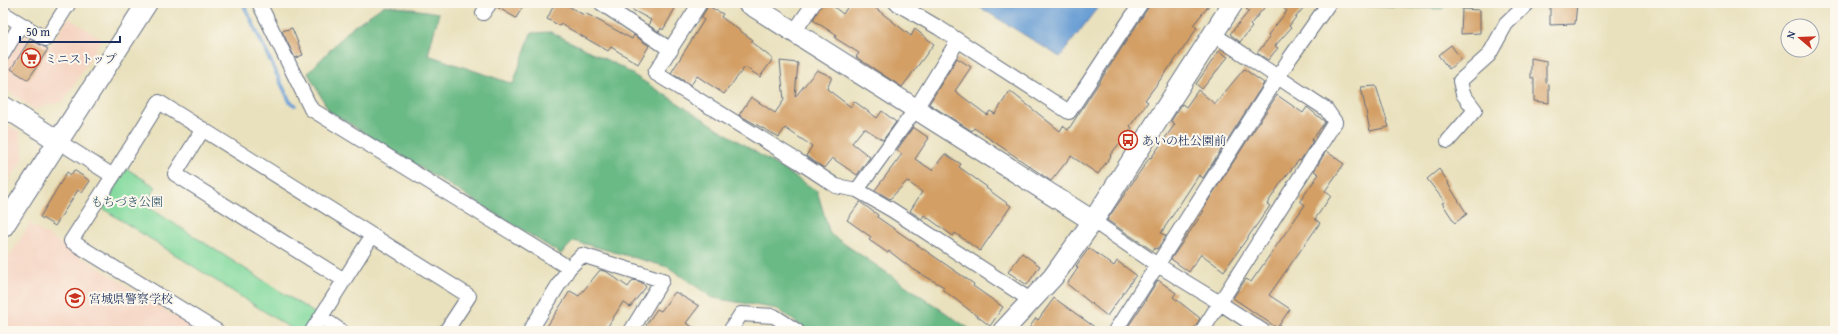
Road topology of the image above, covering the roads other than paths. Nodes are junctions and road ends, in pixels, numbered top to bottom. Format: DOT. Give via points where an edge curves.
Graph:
graph roads {
  1 [pos="69,3"];
  2 [pos="147,3"];
  3 [pos="259,3"];
  4 [pos="601,3"];
  5 [pos="700,3"];
  6 [pos="748,3"];
  7 [pos="814,3"];
  8 [pos="896,3"];
  9 [pos="1141,3"];
  10 [pos="1233,3"];
  11 [pos="1329,3"];
  12 [pos="1528,3"];
  13 [pos="3,13"];
  14 [pos="21,24"];
  15 [pos="794,32"];
  16 [pos="1213,34"];
  17 [pos="958,42"];
  18 [pos="671,50"];
  19 [pos="3,54"];
  20 [pos="1278,78"];
  21 [pos="3,106"];
  22 [pos="915,110"];
  23 [pos="203,129"];
  24 [pos="58,141"];
  25 [pos="1448,141"];
  26 [pos="113,176"];
  27 [pos="857,190"];
  28 [pos="1093,221"];
  29 [pos="3,227"];
  30 [pos="372,236"];
  31 [pos="1156,264"];
  32 [pos="569,268"];
  33 [pos="344,280"];
  34 [pos="1032,301"];
  35 [pos="1220,303"];
  36 [pos="321,318"];
  37 [pos="216,331"];
  38 [pos="312,331"];
  39 [pos="341,331"];
  40 [pos="446,331"];
  41 [pos="530,331"];
  42 [pos="631,331"];
  43 [pos="730,331"];
  44 [pos="797,331"];
  45 [pos="1003,331"];
  46 [pos="1115,331"];
  47 [pos="1202,331"];
  48 [pos="1263,331"];
  1 -- 14 [label="street" via="46,39"];
  2 -- 24 [label="street"];
  3 -- 32 [label="street" via="311,109"];
  4 -- 18 [label="street"];
  5 -- 18 [label="street"];
  6 -- 15 [label="street"];
  7 -- 15 [label="street"];
  8 -- 17 [label="street"];
  9 -- 17 [label="street" via="1069,112"];
  10 -- 16 [label="street"];
  11 -- 20 [label="street"];
  12 -- 25 [label="street" via="1506,24 1489,55 1460,81 1462,94 1475,110"];
  13 -- 14 [label="street"];
  14 -- 19 [label="street"];
  15 -- 22 [label="street"];
  16 -- 20 [label="street"];
  16 -- 28 [label="street"];
  17 -- 22 [label="street"];
  18 -- 27 [label="street" via="655,73 836,186"];
  20 -- 31 [label="street"];
  20 -- 35 [label="street" via="1326,109 1335,122"];
  21 -- 24 [label="street"];
  22 -- 27 [label="street"];
  22 -- 28 [label="street"];
  23 -- 26 [label="street" via="159,102"];
  23 -- 30 [label="street"];
  23 -- 33 [label="street" via="175,174"];
  24 -- 26 [label="street"];
  24 -- 29 [label="street"];
  26 -- 37 [label="street" via="71,241"];
  27 -- 34 [label="street"];
  28 -- 31 [label="street"];
  28 -- 34 [label="street" via="1053,277"];
  30 -- 33 [label="street"];
  30 -- 40 [label="street" via="469,296"];
  31 -- 35 [label="street"];
  31 -- 46 [label="street"];
  32 -- 41 [label="street"];
  32 -- 42 [label="street" via="582,255 662,280"];
  33 -- 36 [label="street"];
  34 -- 45 [label="street"];
  35 -- 47 [label="street"];
  35 -- 48 [label="street"];
  36 -- 38 [label="street"];
  36 -- 39 [label="street"];
  43 -- 44 [label="street" via="741,314 774,316"];
}
